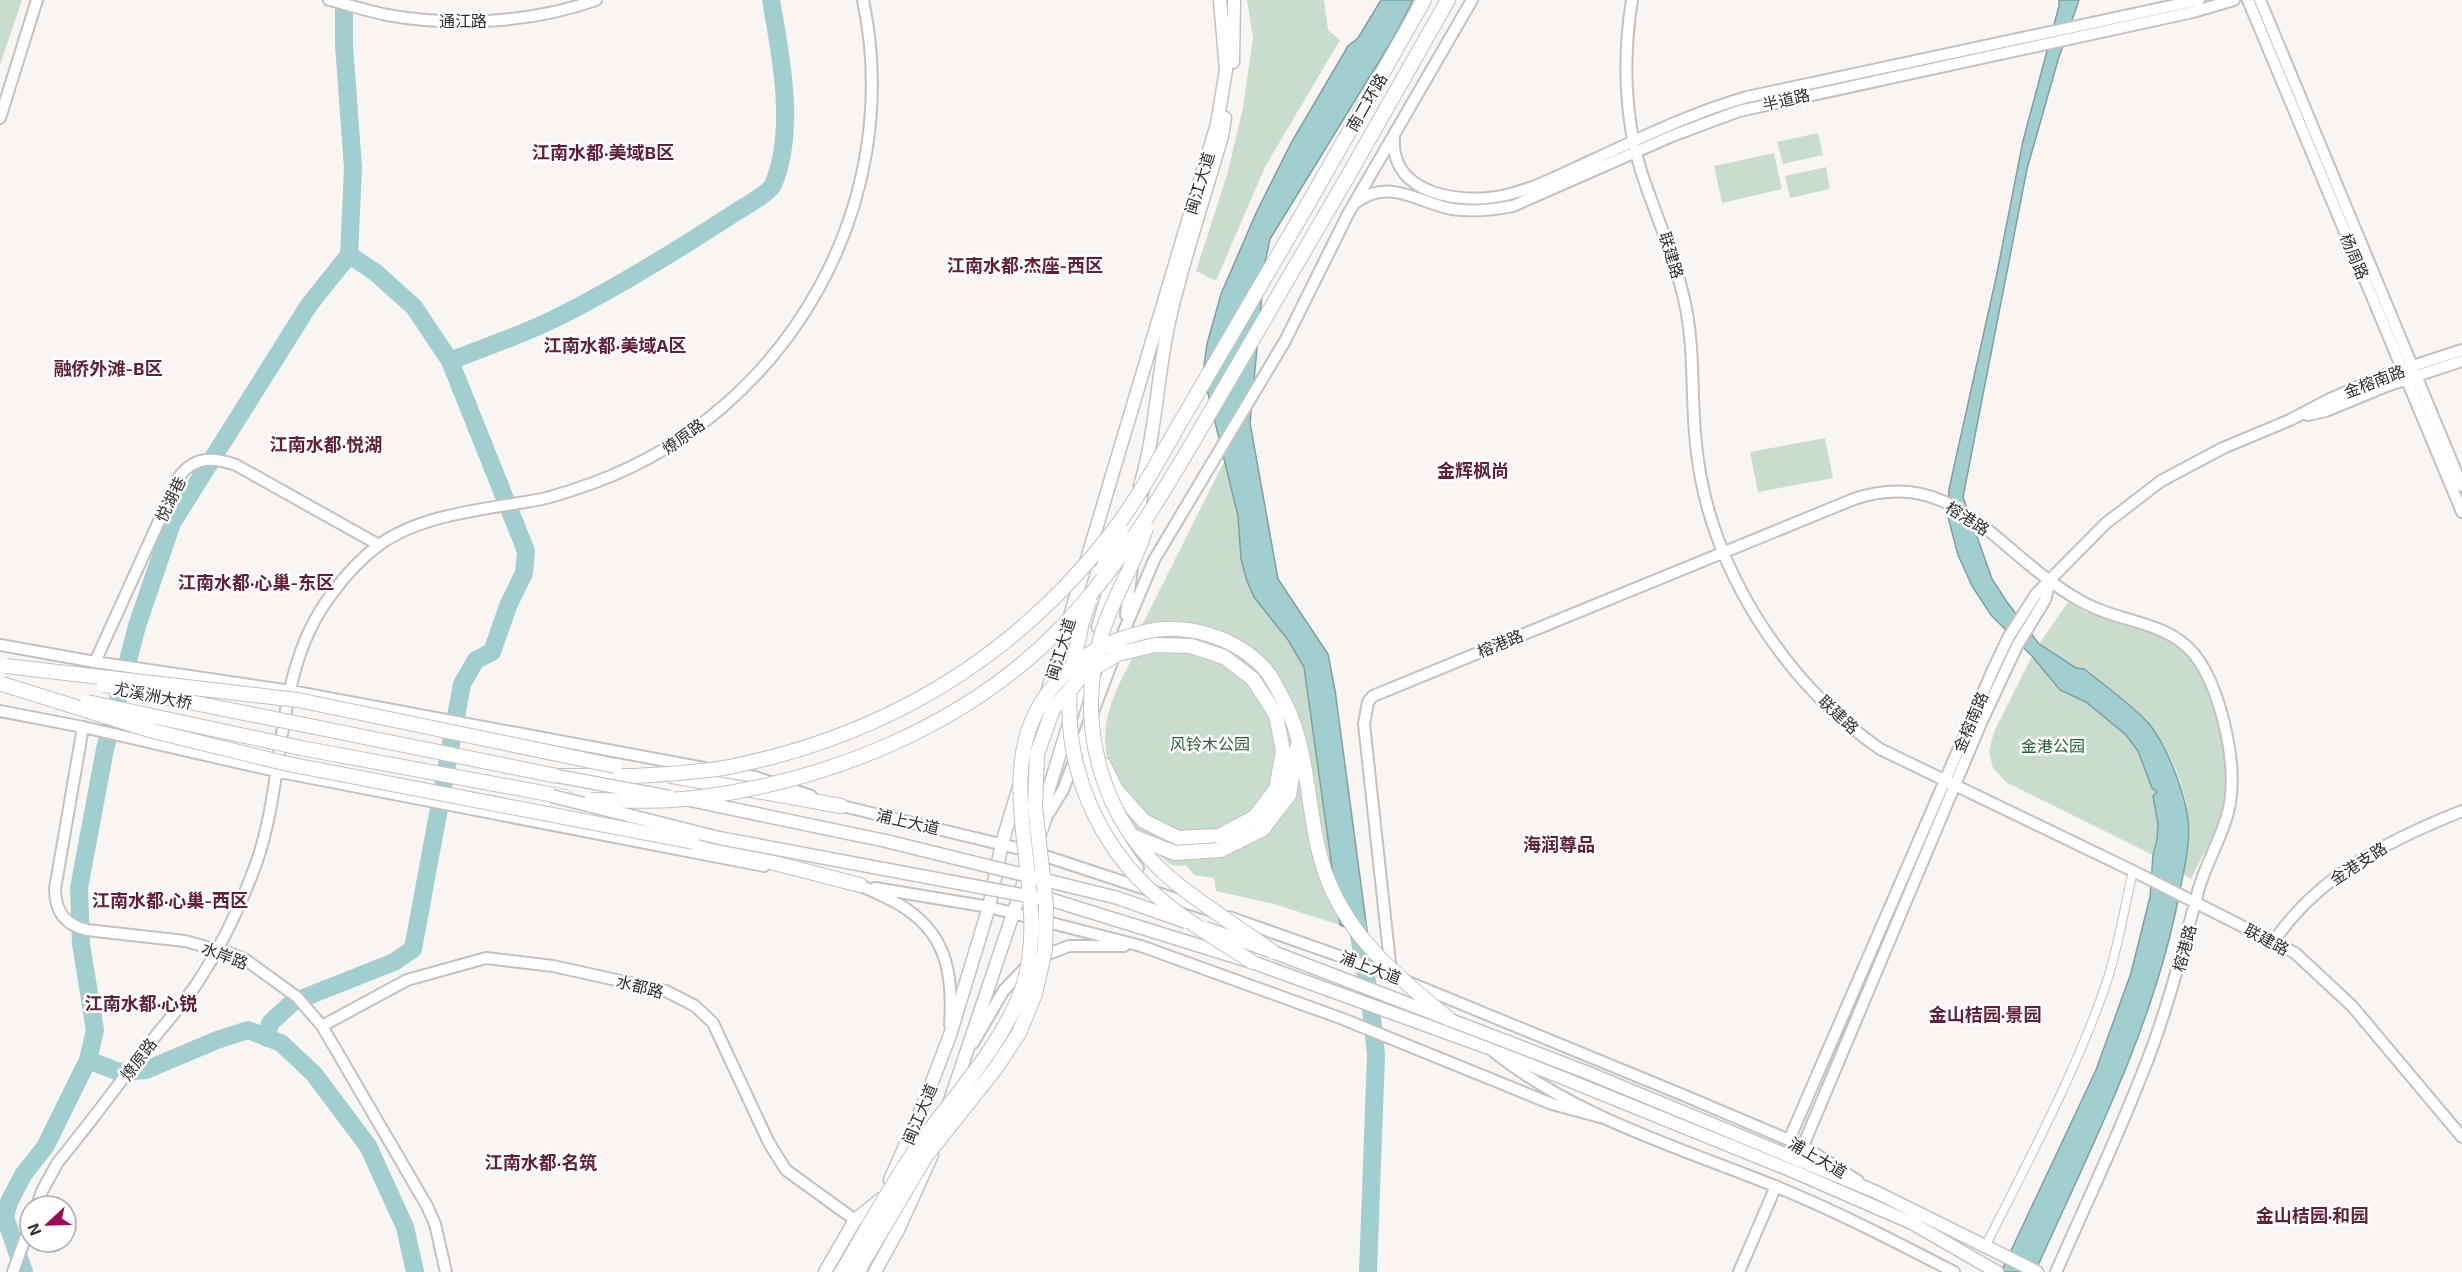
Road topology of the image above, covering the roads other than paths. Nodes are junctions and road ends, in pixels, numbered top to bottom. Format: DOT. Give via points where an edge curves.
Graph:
graph roads {
  1 [pos="37,0"];
  2 [pos="329,0"];
  3 [pos="596,0"];
  4 [pos="863,0"];
  5 [pos="1220,0"];
  6 [pos="1234,0"];
  7 [pos="1424,0"];
  8 [pos="1448,0"];
  9 [pos="1472,0"];
  10 [pos="1632,0"];
  11 [pos="2199,0"];
  12 [pos="2234,0"];
  13 [pos="2248,0"];
  14 [pos="2260,0"];
  15 [pos="0,118"];
  16 [pos="1394,138"];
  17 [pos="1635,146"];
  18 [pos="1355,203"];
  19 [pos="2462,350"];
  20 [pos="2462,361"];
  21 [pos="2409,373"];
  22 [pos="1146,466"];
  23 [pos="2462,486"];
  24 [pos="1134,501"];
  25 [pos="2462,512"];
  26 [pos="1150,515"];
  27 [pos="379,545"];
  28 [pos="1723,552"];
  29 [pos="2050,581"];
  30 [pos="1124,631"];
  31 [pos="0,645"];
  32 [pos="95,662"];
  33 [pos="3,665"];
  34 [pos="1,684"];
  35 [pos="291,691"];
  36 [pos="1290,710"];
  37 [pos="0,711"];
  38 [pos="1087,725"];
  39 [pos="83,727"];
  40 [pos="1092,740"];
  41 [pos="275,771"];
  42 [pos="1078,773"];
  43 [pos="557,776"];
  44 [pos="1950,782"];
  45 [pos="552,796"];
  46 [pos="841,806"];
  47 [pos="2462,811"];
  48 [pos="1045,819"];
  49 [pos="1002,843"];
  50 [pos="1033,852"];
  51 [pos="2133,871"];
  52 [pos="860,885"];
  53 [pos="1159,894"];
  54 [pos="2196,902"];
  55 [pos="989,907"];
  56 [pos="1011,913"];
  57 [pos="2274,941"];
  58 [pos="1142,946"];
  59 [pos="218,950"];
  60 [pos="1273,952"];
  61 [pos="1252,962"];
  62 [pos="1391,975"];
  63 [pos="1449,1019"];
  64 [pos="322,1026"];
  65 [pos="950,1035"];
  66 [pos="1490,1048"];
  67 [pos="961,1065"];
  68 [pos="1600,1117"];
  69 [pos="2462,1137"];
  70 [pos="1789,1140"];
  71 [pos="1803,1146"];
  72 [pos="1776,1186"];
  73 [pos="1876,1192"];
  74 [pos="41,1194"];
  75 [pos="855,1220"];
  76 [pos="1986,1245"];
  77 [pos="20,1254"];
  78 [pos="14,1269"];
  79 [pos="446,1272"];
  80 [pos="825,1272"];
  81 [pos="842,1272"];
  82 [pos="857,1272"];
  83 [pos="875,1272"];
  84 [pos="1739,1272"];
  85 [pos="1954,1272"];
  86 [pos="1997,1272"];
  87 [pos="2037,1272"];
  88 [pos="2056,1272"];
  1 -- 15 [label="main road"];
  2 -- 3 [label="main road, 通江路" via="414,18 478,21 543,15"];
  4 -- 27 [label="main road, 燎原路" via="874,76 864,164 837,254 781,346 745,386 669,448 630,469 555,496 432,521"];
  5 -- 49 [label="main road, 闽江大道" via="1226,70 1216,124"];
  6 -- 22 [label="main road, 闽江大道" via="1232,72 1222,136 1171,313"];
  7 -- 24 [label="highway, 南二环路, bridge"];
  8 -- 26 [label="highway, 南二环路, bridge"];
  9 -- 16 [label="main road"];
  10 -- 17 [label="main road, 联建路" via="1627,54"];
  11 -- 17 [label="main road, 半道路" via="1755,95 1716,106"];
  12 -- 17 [label="main road, 半道路" via="1754,106"];
  13 -- 21 [label="main road, 杨周路"];
  14 -- 21 [label="main road, 杨周路"];
  16 -- 17 [label="main road, 半道路" via="1397,162 1414,183 1444,195 1474,199 1518,192"];
  16 -- 18 [label="main road"];
  17 -- 18 [label="main road, 半道路" via="1522,203 1496,210 1454,209 1396,191 1372,194"];
  17 -- 28 [label="main road, 联建路" via="1671,248 1684,300 1693,355 1697,455"];
  18 -- 30 [label="main road" via="1285,341 1154,560"];
  19 -- 21 [label="main road, 金榕南路"];
  20 -- 21 [label="main road, 金榕南路"];
  21 -- 23 [label="main road, 杨周路"];
  21 -- 25 [label="main road, 杨周路"];
  21 -- 29 [label="main road, 金榕南路" via="2330,399 2161,481 2089,538"];
  22 -- 30 [label="main road"];
  22 -- 48 [label="main road, 闽江大道" via="1047,795"];
  24 -- 42 [label="highway, bridge" via="1094,588 1073,658 1069,717"];
  24 -- 43 [label="highway, 尤溪洲大桥, bridge" via="1062,590 1016,635 960,675 878,720 824,742 727,767 635,776"];
  26 -- 40 [label="highway, bridge" via="1140,548 1102,631 1095,658 1090,686"];
  26 -- 45 [label="highway, 尤溪洲大桥, bridge" via="1101,582 1054,635 977,696 891,744 811,773 733,792 642,801"];
  27 -- 32 [label="main road, 悦湖巷" via="236,465 223,460 194,462 179,477"];
  27 -- 35 [label="main road, 燎原路" via="320,609 304,641"];
  28 -- 29 [label="main road, 榕港路" via="1854,499 1882,490 1900,490 1956,507"];
  28 -- 44 [label="main road, 联建路" via="1766,630 1827,705 1880,749"];
  28 -- 62 [label="main road, 榕港路" via="1373,696 1368,702 1364,724"];
  29 -- 44 [label="main road, 金榕南路" via="2036,594 2008,638"];
  29 -- 54 [label="main road, 榕港路" via="2098,610 2171,634 2193,652 2204,671 2227,734 2231,794"];
  30 -- 38 [label="main road"];
  31 -- 32 [label="main road, 浦上大道"];
  32 -- 35 [label="main road, 浦上大道"];
  33 -- 43 [label="highway, 尤溪洲大桥, bridge"];
  33 -- 46 [label="highway, bridge" via="298,700 615,766"];
  34 -- 45 [label="highway, 尤溪洲大桥, bridge"];
  34 -- 52 [label="highway, bridge" via="153,731 288,764 693,842"];
  35 -- 41 [label="main road, 燎原路"];
  35 -- 46 [label="main road, 浦上大道" via="756,777"];
  36 -- 42 [label="highway, bridge" via="1297,751 1289,795 1263,829 1221,850 1175,853 1132,837 1100,805"];
  36 -- 63 [label="highway, bridge" via="1301,744 1313,831 1328,880 1352,926 1383,964"];
  36 -- 81 [label="highway, bridge" via="1266,669 1232,642 1193,631 1154,630 1114,640 1076,662 1042,699 1022,751 1020,808 1032,906 1030,951 1022,989 1007,1025 916,1148"];
  37 -- 39 [label="main road"];
  38 -- 48 [label="main road" via="1063,790"];
  38 -- 53 [label="main road" via="1089,766 1103,807 1128,855"];
  39 -- 41 [label="main road"];
  39 -- 59 [label="main road, 水岸路" via="55,889 61,915 73,926 87,930 185,941"];
  40 -- 60 [label="highway, bridge" via="1098,768 1114,806 1151,860 1176,883"];
  40 -- 82 [label="highway, bridge" via="1116,790 1144,821 1178,838 1219,836 1255,817 1276,789 1283,751 1276,715 1253,679 1224,657 1191,646 1155,645 1118,654 1083,675 1053,710 1037,754 1035,806 1046,905 1045,950 1035,994 1013,1042 926,1156"];
  41 -- 52 [label="main road"];
  41 -- 59 [label="main road, 燎原路" via="270,813 257,861"];
  42 -- 61 [label="highway, bridge" via="1099,823 1134,874 1185,919"];
  43 -- 60 [label="main road, 浦上大道, bridge" via="898,843 1119,898"];
  44 -- 51 [label="main road, 联建路"];
  44 -- 70 [label="main road, 金榕南路"];
  44 -- 71 [label="main road"];
  45 -- 61 [label="main road, 浦上大道, bridge" via="719,838 1048,900"];
  46 -- 49 [label="main road, 浦上大道"];
  47 -- 57 [label="main road, 金港支路" via="2403,836 2348,867 2302,905"];
  48 -- 50 [label="main road, 闽江大道"];
  49 -- 50 [label="main road, 浦上大道"];
  49 -- 55 [label="main road, 闽江大道"];
  50 -- 53 [label="main road, 浦上大道"];
  50 -- 56 [label="main road, 闽江大道"];
  51 -- 54 [label="main road, 联建路"];
  51 -- 76 [label="street" via="2106,984 2088,1032"];
  52 -- 55 [label="main road"];
  52 -- 65 [label="main road" via="899,904 932,931 948,968"];
  53 -- 62 [label="main road, 浦上大道"];
  54 -- 57 [label="main road, 联建路"];
  54 -- 88 [label="main road, 榕港路" via="2178,972 2143,1073"];
  55 -- 56 [label="main road"];
  55 -- 65 [label="main road, 闽江大道"];
  56 -- 58 [label="main road"];
  56 -- 67 [label="main road, 闽江大道"];
  57 -- 69 [label="main road, 联建路" via="2306,962 2352,1006"];
  58 -- 67 [label="main road" via="1069,946 1034,961 1004,990"];
  58 -- 68 [label="main road" via="1343,1019 1552,1104"];
  59 -- 64 [label="main road, 水岸路" via="246,960 292,993"];
  59 -- 74 [label="main road, 燎原路" via="194,988 58,1162"];
  60 -- 63 [label="main road, 浦上大道, bridge"];
  61 -- 66 [label="main road, 浦上大道"];
  62 -- 70 [label="main road, 浦上大道"];
  63 -- 73 [label="main road, 浦上大道, bridge"];
  64 -- 75 [label="main road, 水都路" via="407,980 486,958 553,966 666,992 695,1006 712,1023 769,1143 786,1170"];
  64 -- 79 [label="main road, 水岸路" via="427,1206"];
  65 -- 75 [label="main road, 闽江大道" via="920,1114 880,1201"];
  66 -- 68 [label="main road" via="1510,1065"];
  66 -- 86 [label="main road, 浦上大道" via="1912,1223"];
  67 -- 83 [label="main road, 闽江大道" via="932,1156"];
  68 -- 72 [label="main road"];
  70 -- 71 [label="main road, 浦上大道"];
  71 -- 73 [label="main road, 浦上大道"];
  72 -- 84 [label="main road"];
  72 -- 85 [label="main road" via="1836,1211"];
  73 -- 76 [label="main road, 浦上大道"];
  75 -- 80 [label="main road, 闽江大道"];
  76 -- 87 [label="main road, 浦上大道"];
  77 -- 78 [label="main road"];
}
